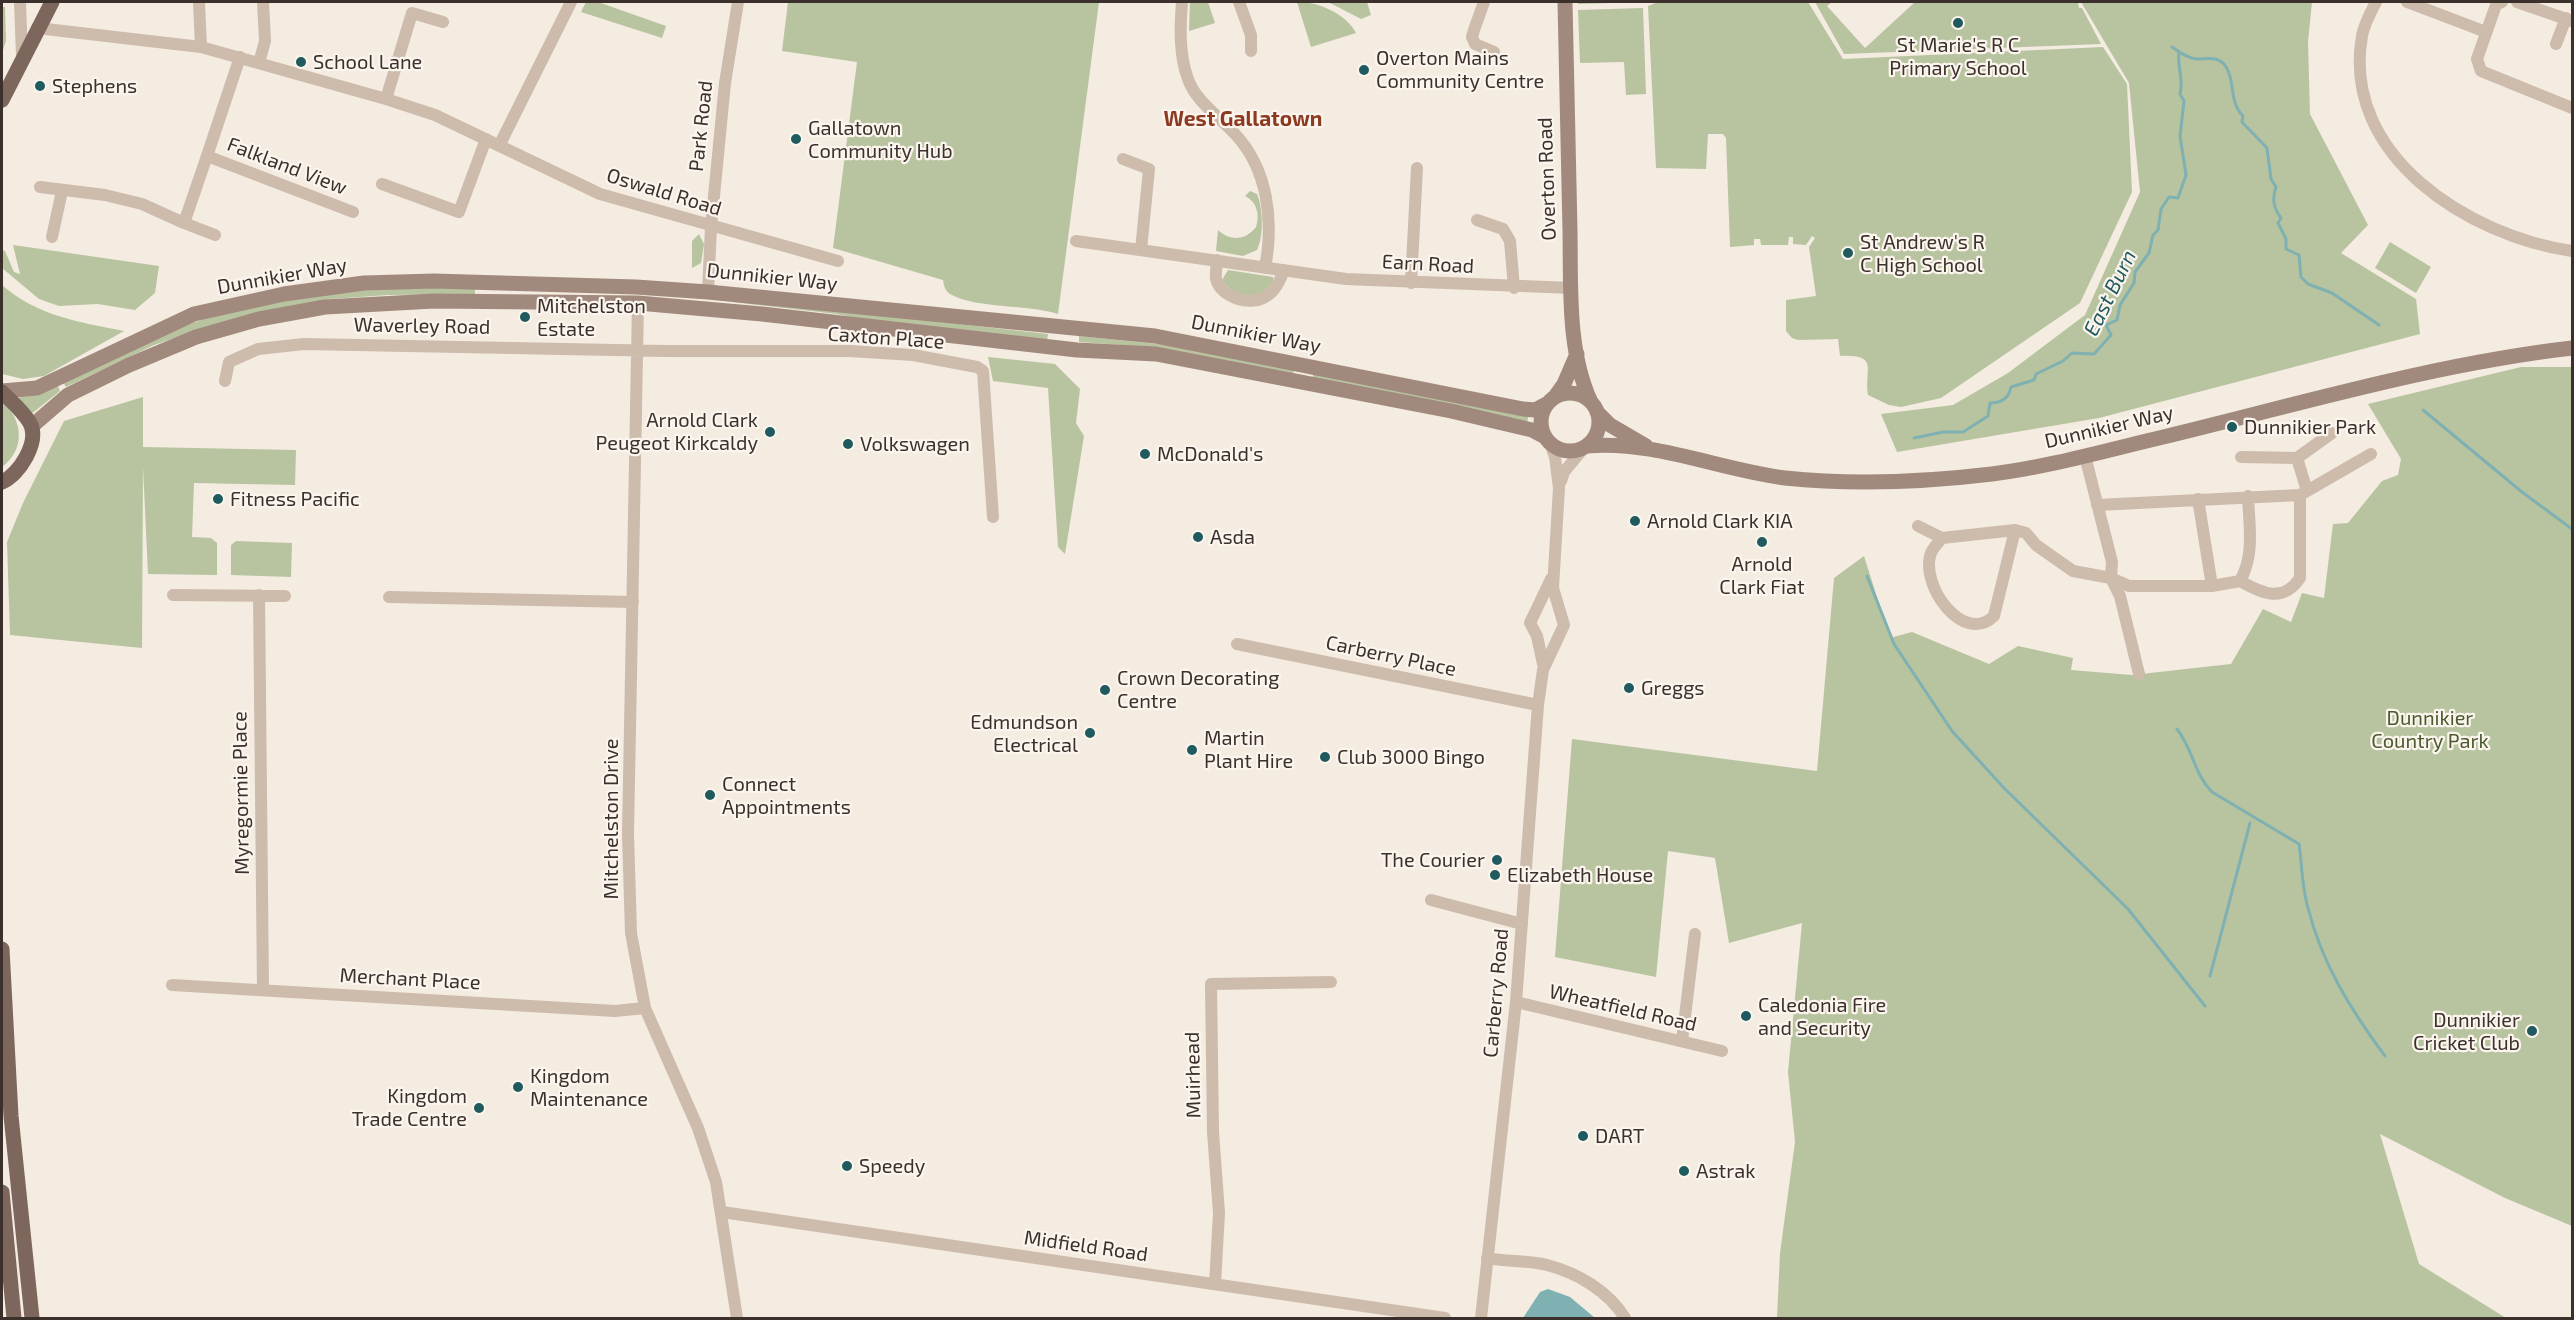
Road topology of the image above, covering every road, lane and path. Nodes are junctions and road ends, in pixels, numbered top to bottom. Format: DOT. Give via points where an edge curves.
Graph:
graph roads {
  1 [pos="20,2"];
  2 [pos="52,2"];
  3 [pos="199,2"];
  4 [pos="263,2"];
  5 [pos="571,2"];
  6 [pos="738,2"];
  7 [pos="1182,2"];
  8 [pos="1239,2"];
  9 [pos="1484,2"];
  10 [pos="1565,2"];
  11 [pos="2376,2"];
  12 [pos="2407,2"];
  13 [pos="2502,2"];
  14 [pos="2517,2"];
  15 [pos="2569,20"];
  16 [pos="443,22"];
  17 [pos="37,28"];
  18 [pos="2486,32"];
  19 [pos="2556,44"];
  20 [pos="201,47"];
  21 [pos="1251,51"];
  22 [pos="1494,52"];
  23 [pos="22,56"];
  24 [pos="240,57"];
  25 [pos="259,63"];
  26 [pos="386,99"];
  27 [pos="2,101"];
  28 [pos="2572,108"];
  29 [pos="486,139"];
  30 [pos="499,146"];
  31 [pos="207,156"];
  32 [pos="1123,159"];
  33 [pos="1417,168"];
  34 [pos="382,184"];
  35 [pos="40,187"];
  36 [pos="62,191"];
  37 [pos="353,212"];
  38 [pos="1477,220"];
  39 [pos="184,223"];
  40 [pos="711,227"];
  41 [pos="215,235"];
  42 [pos="52,237"];
  43 [pos="1076,242"];
  44 [pos="1141,250"];
  45 [pos="2572,251"];
  46 [pos="1217,260"];
  47 [pos="838,261"];
  48 [pos="1265,268"];
  49 [pos="1284,270"];
  50 [pos="1411,283"];
  51 [pos="570,286"];
  52 [pos="1514,288"];
  53 [pos="1572,288"];
  54 [pos="708,292"];
  55 [pos="638,303"];
  56 [pos="762,314"];
  57 [pos="637,348"];
  58 [pos="2572,348"];
  59 [pos="1577,354"];
  60 [pos="225,381"];
  61 [pos="2,392"];
  62 [pos="1551,401"];
  63 [pos="1594,407"];
  64 [pos="32,426"];
  65 [pos="2332,433"];
  66 [pos="1547,440"];
  67 [pos="1585,447"];
  68 [pos="1650,449"];
  69 [pos="2371,454"];
  70 [pos="2085,456"];
  71 [pos="2241,457"];
  72 [pos="2297,458"];
  73 [pos="3,484"];
  74 [pos="1559,488"];
  75 [pos="2303,493"];
  76 [pos="2248,496"];
  77 [pos="2198,499"];
  78 [pos="2097,505"];
  79 [pos="993,517"];
  80 [pos="1918,526"];
  81 [pos="2015,530"];
  82 [pos="1942,538"];
  83 [pos="1553,572"];
  84 [pos="2111,578"];
  85 [pos="2240,581"];
  86 [pos="2212,586"];
  87 [pos="173,595"];
  88 [pos="259,596"];
  89 [pos="285,596"];
  90 [pos="389,597"];
  91 [pos="633,602"];
  92 [pos="1538,609"];
  93 [pos="1558,610"];
  94 [pos="1559,634"];
  95 [pos="1537,636"];
  96 [pos="1237,644"];
  97 [pos="1543,670"];
  98 [pos="2139,674"];
  99 [pos="1538,705"];
  100 [pos="1431,900"];
  101 [pos="1522,924"];
  102 [pos="1695,933"];
  103 [pos="2,949"];
  104 [pos="1331,982"];
  105 [pos="172,985"];
  106 [pos="263,990"];
  107 [pos="1516,1002"];
  108 [pos="645,1008"];
  109 [pos="1682,1041"];
  110 [pos="1722,1051"];
  111 [pos="2,1192"];
  112 [pos="722,1212"];
  113 [pos="1487,1258"];
  114 [pos="1215,1284"];
  115 [pos="14,1318"];
  116 [pos="32,1318"];
  117 [pos="736,1318"];
  118 [pos="1444,1318"];
  119 [pos="1481,1318"];
  120 [pos="1624,1318"];
  1 -- 23 [label="street"];
  2 -- 17 [label="main road"];
  3 -- 20 [label="street"];
  4 -- 25 [label="street" via="265,42"];
  5 -- 30 [label="street"];
  6 -- 40 [label="street, Park Road" via="725,83"];
  7 -- 48 [label="street" via="1181,45 1188,81 1255,160 1263,180 1267,200"];
  8 -- 21 [label="street" via="1251,35"];
  9 -- 22 [label="street" via="1472,37 1475,44"];
  10 -- 53 [label="main road, Overton Road"];
  11 -- 45 [label="street" via="2363,33 2360,62 2367,108 2392,153 2441,201 2471,218"];
  12 -- 18 [label="street"];
  13 -- 18 [label="street" via="2496,5"];
  14 -- 15 [label="street"];
  15 -- 19 [label="street"];
  16 -- 26 [label="street" via="412,13"];
  17 -- 20 [label="street, Oswald Road"];
  17 -- 23 [label="main road"];
  18 -- 28 [label="street" via="2477,59 2481,71"];
  20 -- 24 [label="street, Oswald Road"];
  23 -- 27 [label="main road"];
  24 -- 25 [label="street, Oswald Road"];
  24 -- 31 [label="street, Falkland View"];
  25 -- 26 [label="street, Oswald Road"];
  26 -- 29 [label="street, Oswald Road" via="435,115"];
  29 -- 30 [label="street, Oswald Road"];
  29 -- 34 [label="street" via="459,212"];
  30 -- 40 [label="street, Oswald Road" via="600,194"];
  31 -- 37 [label="street, Falkland View"];
  31 -- 39 [label="street, Falkland View"];
  32 -- 44 [label="street" via="1149,169"];
  33 -- 50 [label="street"];
  35 -- 36 [label="street"];
  36 -- 39 [label="street" via="142,204"];
  36 -- 42 [label="street"];
  38 -- 52 [label="street" via="1503,230 1510,241"];
  39 -- 41 [label="street"];
  40 -- 47 [label="street, Oswald Road"];
  40 -- 54 [label="street, Park Road"];
  43 -- 44 [label="street, Earn Road"];
  44 -- 46 [label="street, Earn Road"];
  46 -- 48 [label="street, Earn Road"];
  46 -- 49 [label="street" via="1216,279 1227,293 1243,300 1266,297"];
  48 -- 49 [label="street, Earn Road"];
  49 -- 50 [label="street, Earn Road"];
  50 -- 52 [label="street, Earn Road"];
  51 -- 54 [label="main road, Dunnikier Way"];
  51 -- 55 [label="main road" via="623,294 634,297"];
  51 -- 61 [label="main road, Dunnikier Way" via="399,282 284,294 194,314 37,388"];
  52 -- 53 [label="street, Earn Road"];
  53 -- 59 [label="main road, Overton Road"];
  54 -- 56 [label="main road" via="708,299 714,303"];
  54 -- 62 [label="main road, Dunnikier Way" via="1155,336 1523,409 1535,410"];
  55 -- 56 [label="main road, Dunnikier Way"];
  55 -- 57 [label="street, Mitchelston Drive"];
  55 -- 64 [label="main road, Dunnikier Way" via="434,301 325,307 259,319 196,337 129,364 68,395"];
  56 -- 66 [label="main road, Dunnikier Way" via="1077,350 1156,354 1443,409 1523,428"];
  57 -- 60 [label="street, Waverley Road" via="304,344 258,349 229,362"];
  57 -- 79 [label="street, Caxton Place" via="850,351 913,355 977,367 983,370"];
  57 -- 91 [label="street, Mitchelston Drive"];
  58 -- 70 [label="main road, Dunnikier Way" via="2481,360"];
  59 -- 62 [label="main road, Overton Road" via="1564,384"];
  59 -- 63 [label="main road, Overton Road" via="1584,388"];
  61 -- 64 [label="main road"];
  62 -- 63 [label="main road" via="1569,393 1577,394"];
  62 -- 66 [label="main road" via="1541,420"];
  63 -- 67 [label="main road" via="1598,430"];
  63 -- 68 [label="main road, Dunnikier Way" via="1610,425"];
  64 -- 73 [label="main road" via="31,445 24,461"];
  65 -- 72 [label="street"];
  66 -- 67 [label="main road" via="1566,451"];
  66 -- 74 [label="street, Carberry Road" via="1555,457"];
  67 -- 68 [label="main road, Dunnikier Way" via="1606,444"];
  67 -- 74 [label="street, Carberry Road" via="1563,472"];
  68 -- 70 [label="main road, Dunnikier Way" via="1786,478 1864,482 1992,474"];
  69 -- 75 [label="street"];
  70 -- 78 [label="street"];
  71 -- 72 [label="street"];
  72 -- 75 [label="street"];
  74 -- 83 [label="street, Carberry Road"];
  75 -- 76 [label="street"];
  75 -- 85 [label="street" via="2300,578 2295,585 2276,596"];
  76 -- 77 [label="street"];
  76 -- 85 [label="street" via="2250,552 2248,568"];
  77 -- 78 [label="street"];
  77 -- 86 [label="street"];
  78 -- 84 [label="street" via="2112,562"];
  80 -- 82 [label="street"];
  81 -- 82 [label="street"];
  81 -- 82 [label="street" via="1994,616 1979,623 1960,618 1942,605 1929,564 1931,553"];
  81 -- 84 [label="street" via="2026,533 2073,571"];
  83 -- 92 [label="street, Carberry Road"];
  83 -- 93 [label="street, Carberry Road"];
  84 -- 86 [label="street" via="2128,586"];
  84 -- 98 [label="street" via="2120,596"];
  85 -- 86 [label="street"];
  87 -- 88 [label="street"];
  88 -- 89 [label="street"];
  88 -- 106 [label="street, Myregormie Place"];
  90 -- 91 [label="street"];
  91 -- 108 [label="street, Mitchelston Drive" via="628,834 631,933"];
  92 -- 93 [label="street" via="1548,606"];
  92 -- 95 [label="street, Carberry Road" via="1530,623"];
  93 -- 94 [label="street, Carberry Road" via="1564,621"];
  94 -- 95 [label="street" via="1549,640"];
  94 -- 97 [label="street, Carberry Road"];
  95 -- 97 [label="street, Carberry Road"];
  96 -- 99 [label="street, Carberry Place"];
  97 -- 99 [label="street, Carberry Road"];
  99 -- 101 [label="street, Carberry Road"];
  100 -- 101 [label="street"];
  101 -- 107 [label="street, Carberry Road"];
  102 -- 109 [label="street"];
  103 -- 116 [label="main road" via="11,1116"];
  104 -- 114 [label="street, Muirhead" via="1211,984 1213,1132 1220,1213"];
  105 -- 106 [label="street, Merchant Place"];
  106 -- 108 [label="street, Merchant Place" via="615,1011"];
  107 -- 109 [label="street, Wheatfield Road"];
  107 -- 113 [label="street, Carberry Road"];
  108 -- 112 [label="street, Mitchelston Drive" via="698,1128"];
  109 -- 110 [label="street, Wheatfield Road"];
  111 -- 115 [label="main road"];
  112 -- 114 [label="street, Midfield Road"];
  112 -- 117 [label="street, Mitchelston Drive"];
  113 -- 119 [label="street, Carberry Road"];
  113 -- 120 [label="street" via="1546,1265 1586,1280 1615,1302"];
  114 -- 118 [label="street, Midfield Road"];
}
